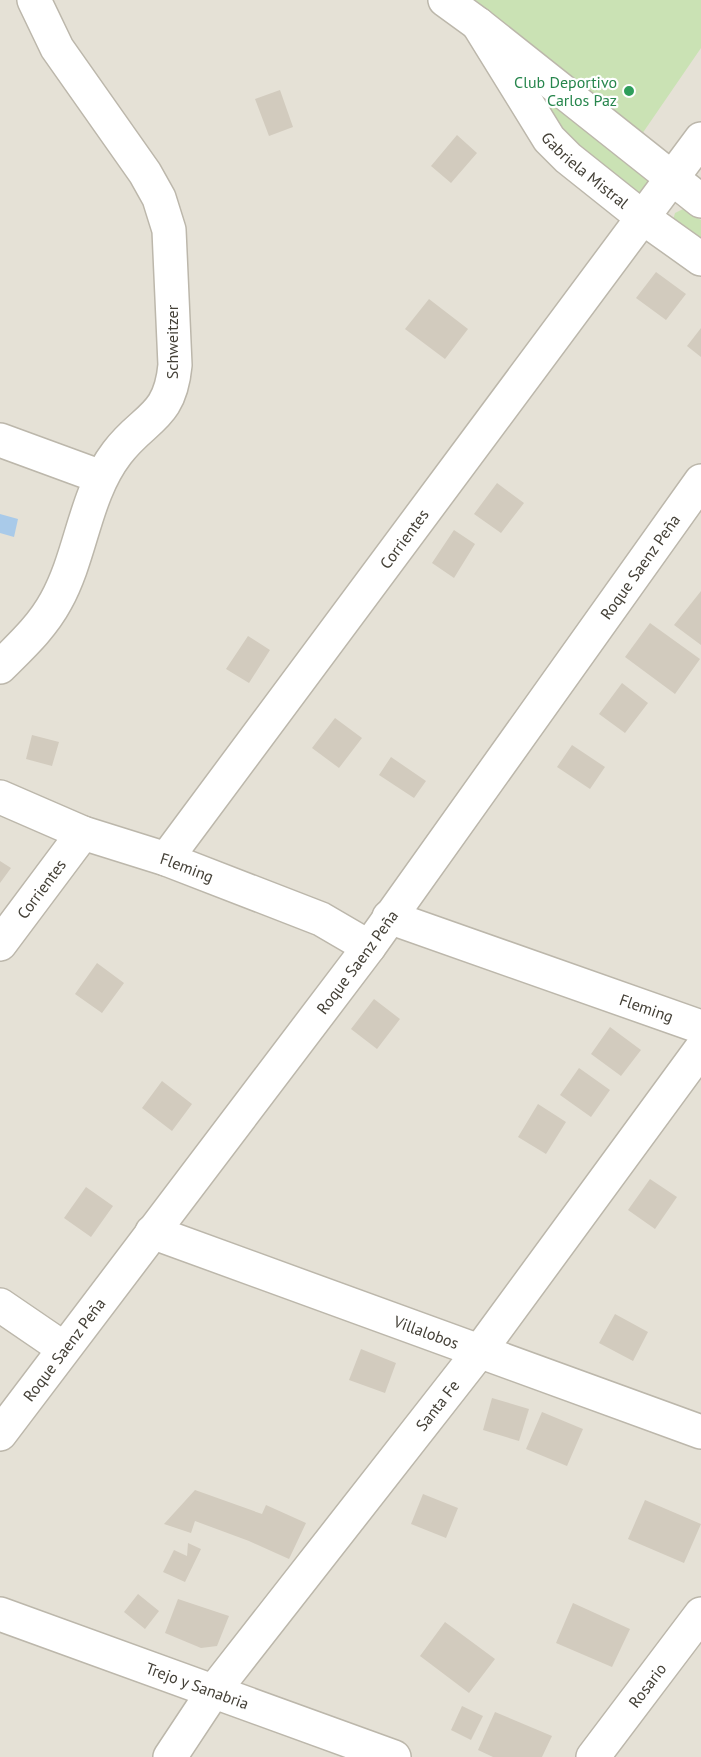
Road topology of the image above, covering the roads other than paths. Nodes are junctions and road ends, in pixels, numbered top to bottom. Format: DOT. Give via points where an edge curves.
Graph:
graph roads {
  1 [pos="34,0"];
  2 [pos="445,0"];
  3 [pos="478,24"];
  4 [pos="701,139"];
  5 [pos="672,179"];
  6 [pos="701,201"];
  7 [pos="642,217"];
  8 [pos="701,259"];
  9 [pos="0,440"];
  10 [pos="101,477"];
  11 [pos="701,481"];
  12 [pos="0,667"];
  13 [pos="0,797"];
  14 [pos="83,833"];
  15 [pos="166,859"];
  16 [pos="389,918"];
  17 [pos="0,944"];
  18 [pos="369,947"];
  19 [pos="701,1027"];
  20 [pos="701,1049"];
  21 [pos="152,1232"];
  22 [pos="0,1305"];
  23 [pos="63,1348"];
  24 [pos="479,1352"];
  25 [pos="701,1432"];
  26 [pos="0,1434"];
  27 [pos="0,1614"];
  28 [pos="701,1614"];
  29 [pos="213,1692"];
  30 [pos="170,1757"];
  31 [pos="394,1757"];
  32 [pos="593,1757"];
  1 -- 10 [label="street, Schweitzer" via="57,48 145,173 159,198 169,230 173,383 166,402 117,452"];
  2 -- 3 [label="street, Gabriela Mistral"];
  3 -- 5 [label="street, Gabriela Mistral"];
  3 -- 7 [label="street, Gabriela Mistral" via="549,139"];
  4 -- 5 [label="street, Corrientes"];
  5 -- 6 [label="street, Gabriela Mistral"];
  5 -- 7 [label="street, Corrientes"];
  7 -- 8 [label="street, Gabriela Mistral"];
  7 -- 15 [label="street, Corrientes"];
  9 -- 10 [label="street"];
  10 -- 12 [label="street, Schweitzer" via="57,600 37,630"];
  11 -- 16 [label="street, Roque Saenz Peña"];
  13 -- 14 [label="street, Fleming"];
  14 -- 15 [label="street, Fleming"];
  14 -- 17 [label="street, Corrientes"];
  15 -- 18 [label="street, Fleming" via="321,919"];
  16 -- 18 [label="street, Roque Saenz Peña"];
  16 -- 19 [label="street, Fleming"];
  18 -- 21 [label="street, Roque Saenz Peña"];
  20 -- 24 [label="street, Santa Fe"];
  21 -- 23 [label="street, Roque Saenz Peña"];
  21 -- 24 [label="street, Villalobos"];
  22 -- 23 [label="street"];
  23 -- 26 [label="street, Roque Saenz Peña"];
  24 -- 25 [label="street, Villalobos"];
  24 -- 29 [label="street, Santa Fe"];
  27 -- 29 [label="street, Trejo y Sanabria"];
  28 -- 32 [label="street, Rosario"];
  29 -- 30 [label="street, Santa Fe"];
  29 -- 31 [label="street, Trejo y Sanabria"];
}
